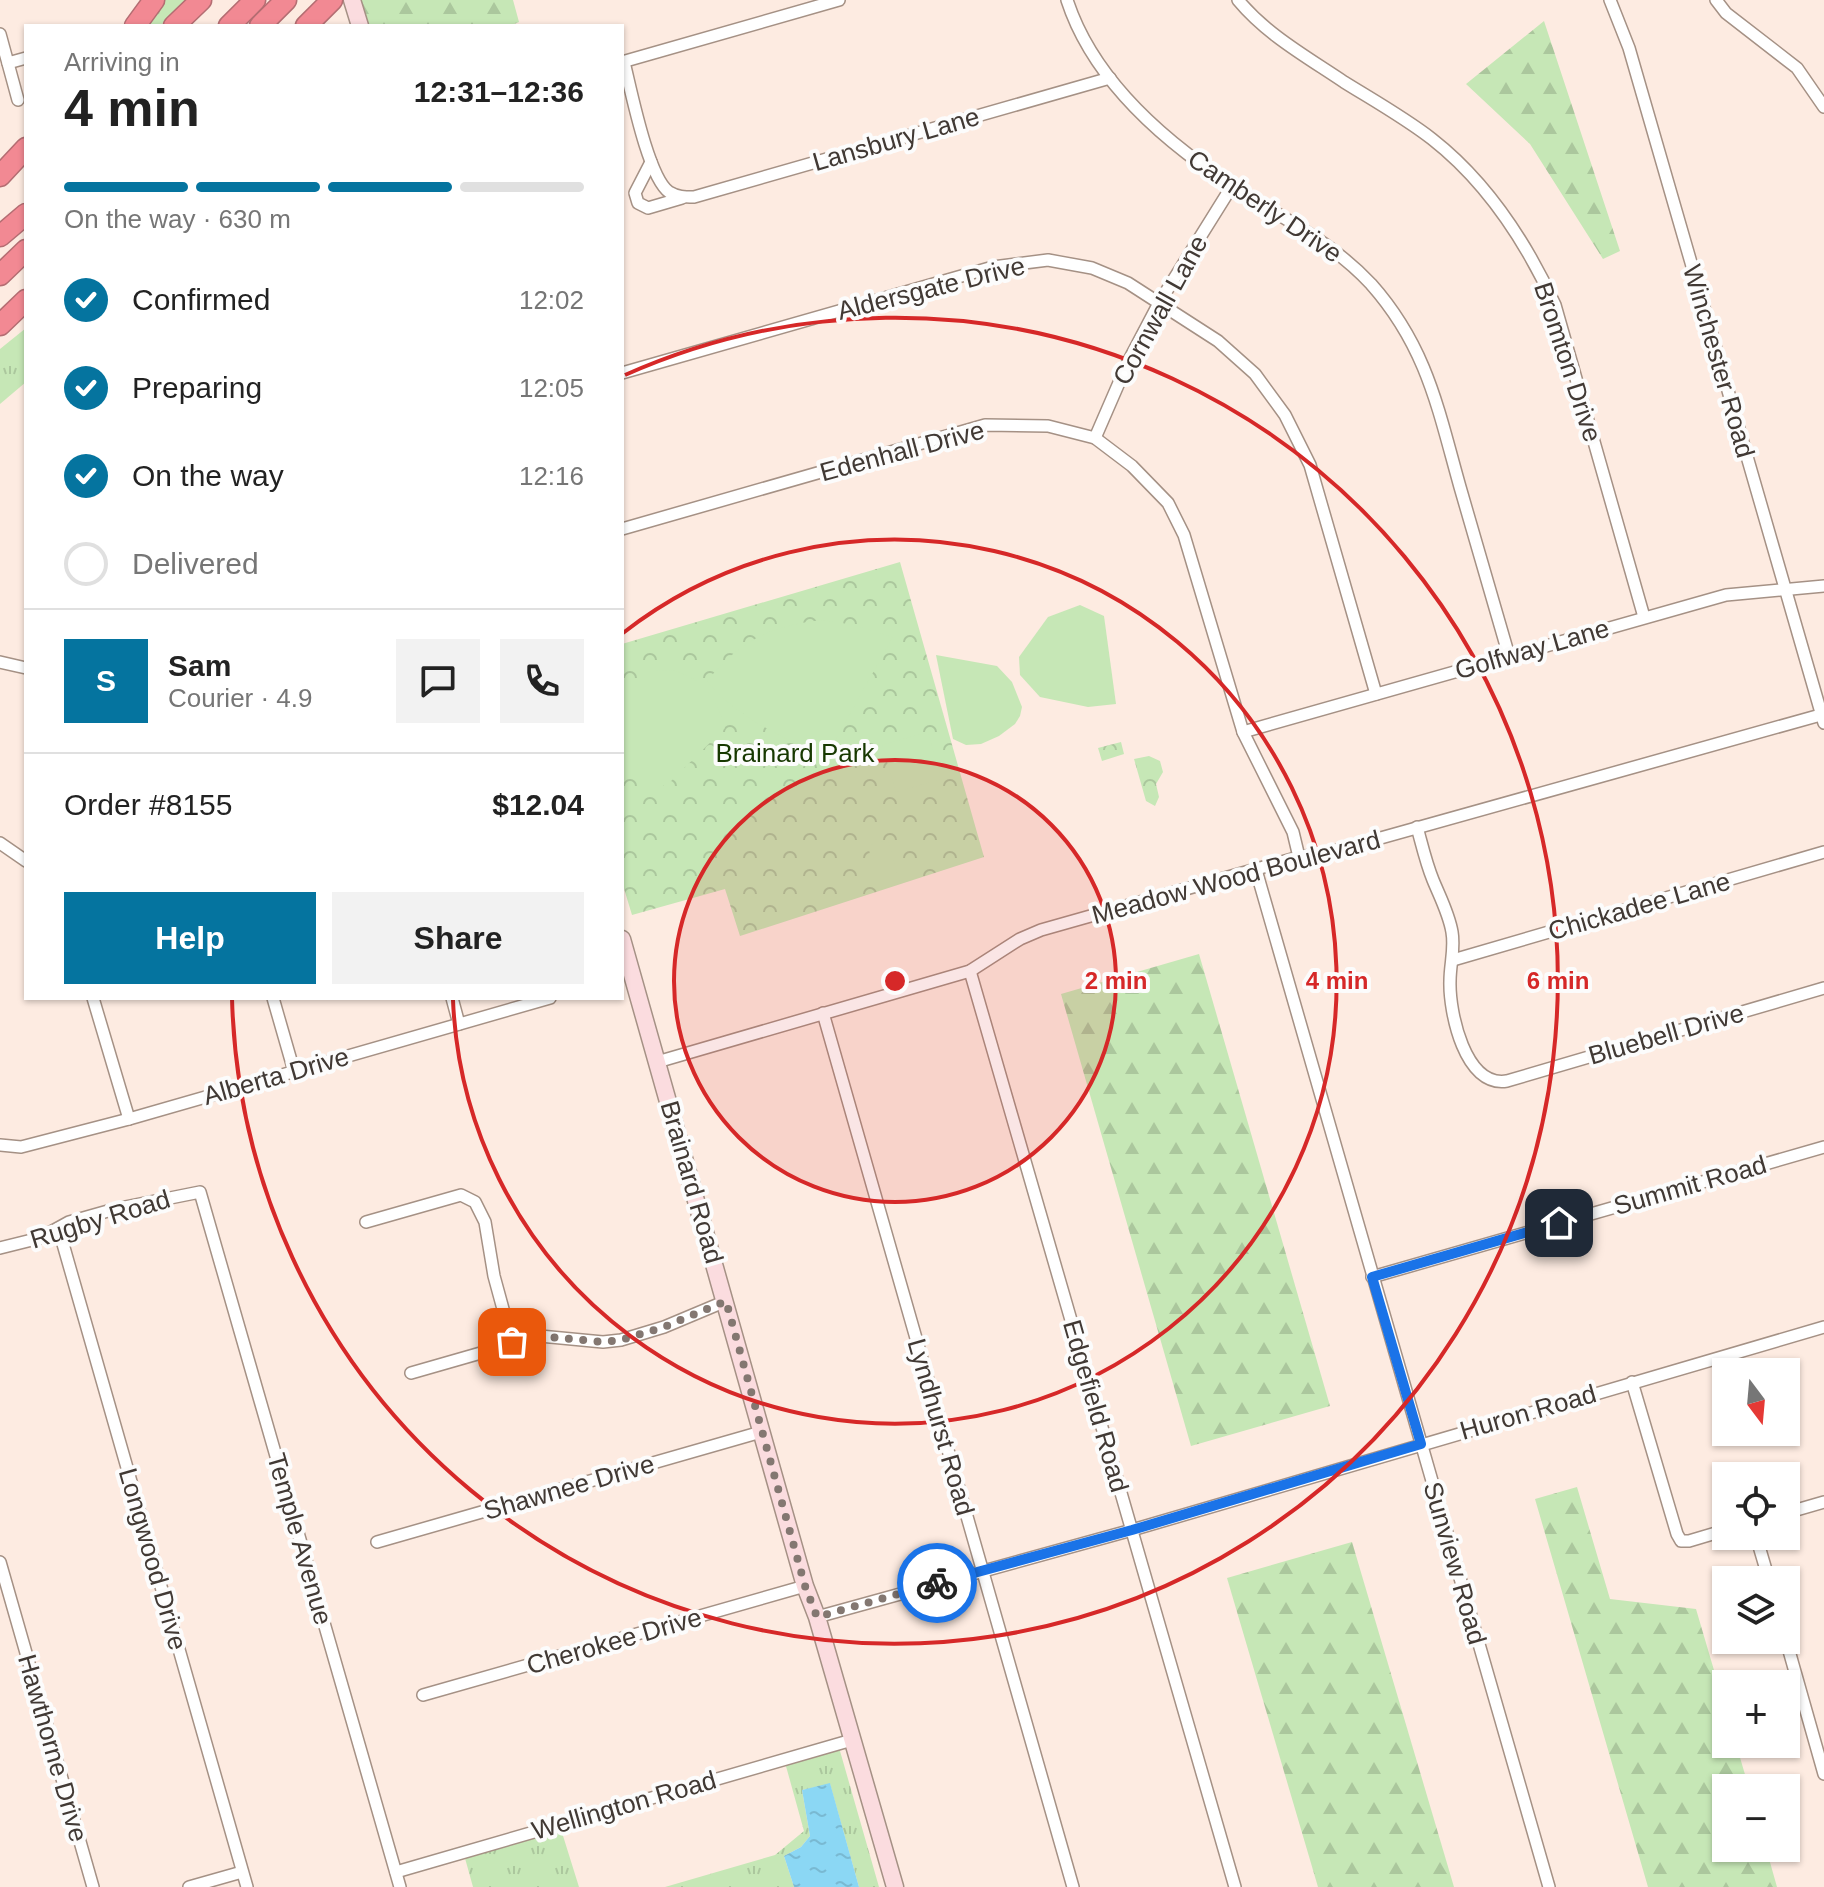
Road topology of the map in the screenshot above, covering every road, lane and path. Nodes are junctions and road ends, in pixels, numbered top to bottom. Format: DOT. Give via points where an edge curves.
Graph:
graph roads {
  1 [pos="154,0"];
  2 [pos="201,0"];
  3 [pos="255,0"];
  4 [pos="286,0"];
  5 [pos="332,0"];
  6 [pos="352,0"];
  7 [pos="839,0"];
  8 [pos="1067,0"];
  9 [pos="1238,0"];
  10 [pos="1610,0"];
  11 [pos="1716,0"];
  12 [pos="359,23"];
  13 [pos="136,24"];
  14 [pos="176,24"];
  15 [pos="231,24"];
  16 [pos="262,24"];
  17 [pos="308,24"];
  18 [pos="0,34"];
  19 [pos="24,59"];
  20 [pos="624,62"];
  21 [pos="8,63"];
  22 [pos="624,66"];
  23 [pos="1110,78"];
  24 [pos="18,100"];
  25 [pos="1824,107"];
  26 [pos="24,150"];
  27 [pos="651,162"];
  28 [pos="24,169"];
  29 [pos="0,176"];
  30 [pos="1232,186"];
  31 [pos="0,191"];
  32 [pos="669,197"];
  33 [pos="24,216"];
  34 [pos="0,236"];
  35 [pos="24,252"];
  36 [pos="0,275"];
  37 [pos="24,302"];
  38 [pos="1159,303"];
  39 [pos="24,321"];
  40 [pos="0,325"];
  41 [pos="0,340"];
  42 [pos="624,372"];
  43 [pos="1095,438"];
  44 [pos="624,528"];
  45 [pos="1824,586"];
  46 [pos="1785,589"];
  47 [pos="1644,617"];
  48 [pos="1509,656"];
  49 [pos="0,662"];
  50 [pos="24,668"];
  51 [pos="1376,694"];
  52 [pos="1823,717"];
  53 [pos="1243,732"];
  54 [pos="1417,827"];
  55 [pos="0,843"];
  56 [pos="1824,852"];
  57 [pos="1299,857"];
  58 [pos="24,860"];
  59 [pos="1256,870"];
  60 [pos="624,954"];
  61 [pos="1453,960"];
  62 [pos="970,971"];
  63 [pos="627,976"];
  64 [pos="1824,988"];
  65 [pos="94,1000"];
  66 [pos="274,1000"];
  67 [pos="453,1000"];
  68 [pos="543,1000"];
  69 [pos="823,1013"];
  70 [pos="459,1024"];
  71 [pos="657,1062"];
  72 [pos="294,1071"];
  73 [pos="129,1119"];
  74 [pos="0,1145"];
  75 [pos="1824,1147"];
  76 [pos="200,1192"];
  77 [pos="366,1222"];
  78 [pos="59,1230"];
  79 [pos="0,1248"];
  80 [pos="1372,1277"];
  81 [pos="726,1301"];
  82 [pos="1824,1327"];
  83 [pos="512,1342"];
  84 [pos="411,1373"];
  85 [pos="1632,1382"];
  86 [pos="761,1432"];
  87 [pos="1421,1444"];
  88 [pos="1824,1502"];
  89 [pos="1800,1509"];
  90 [pos="1132,1530"];
  91 [pos="1712,1534"];
  92 [pos="377,1542"];
  93 [pos="0,1562"];
  94 [pos="981,1571"];
  95 [pos="805,1586"];
  96 [pos="817,1617"];
  97 [pos="1790,1654"];
  98 [pos="423,1695"];
  99 [pos="852,1740"];
  100 [pos="1824,1774"];
  101 [pos="242,1872"];
  102 [pos="396,1872"];
  103 [pos="93,1887"];
  104 [pos="189,1887"];
  105 [pos="247,1887"];
  106 [pos="400,1887"];
  107 [pos="895,1887"];
  108 [pos="1073,1887"];
  109 [pos="1235,1887"];
  110 [pos="1549,1887"];
  1 -- 13 [label="highway"];
  2 -- 14 [label="highway"];
  3 -- 15 [label="highway"];
  4 -- 16 [label="highway"];
  5 -- 17 [label="highway"];
  6 -- 12 [label="main road"];
  7 -- 20 [label="street"];
  8 -- 23 [label="street, Camberly Drive"];
  9 -- 47 [label="street, Bromton Drive" via="1271,33 1431,139 1504,214 1555,305"];
  10 -- 46 [label="street, Winchester Road" via="1629,48"];
  11 -- 25 [label="street" via="1797,68"];
  18 -- 21 [label="street"];
  19 -- 21 [label="street"];
  21 -- 24 [label="street"];
  22 -- 27 [label="street"];
  23 -- 30 [label="street, Camberly Drive" via="1166,138"];
  23 -- 32 [label="street, Lansbury Lane" via="694,197"];
  26 -- 29 [label="highway"];
  27 -- 32 [label="street"];
  27 -- 32 [label="street, Lansbury Lane" via="637,187 638,203 648,208"];
  28 -- 31 [label="highway"];
  30 -- 38 [label="street, Cornwall Lane"];
  30 -- 48 [label="street, Camberly Drive" via="1332,247 1406,328 1429,376"];
  33 -- 34 [label="highway"];
  35 -- 36 [label="highway"];
  37 -- 40 [label="highway"];
  38 -- 42 [label="street, Aldersgate Drive" via="1092,268 1048,260 993,267"];
  38 -- 43 [label="street, Cornwall Lane"];
  38 -- 51 [label="street, Aldersgate Drive" via="1218,341 1255,374 1285,415 1310,465"];
  39 -- 41 [label="highway"];
  43 -- 44 [label="street, Edenhall Drive" via="1048,426 985,425"];
  43 -- 53 [label="street, Edenhall Drive" via="1168,503 1184,535"];
  45 -- 46 [label="street, Golfway Lane"];
  46 -- 47 [label="street, Golfway Lane" via="1726,595"];
  46 -- 52 [label="street, Winchester Road"];
  47 -- 48 [label="street, Golfway Lane"];
  48 -- 51 [label="street, Golfway Lane"];
  49 -- 50 [label="street"];
  51 -- 53 [label="street, Golfway Lane"];
  52 -- 54 [label="street, Meadow Wood Boulevard"];
  53 -- 57 [label="street, Edenhall Drive" via="1293,832"];
  54 -- 57 [label="street, Meadow Wood Boulevard"];
  54 -- 61 [label="street" via="1452,932"];
  55 -- 58 [label="street"];
  56 -- 61 [label="street, Chickadee Lane"];
  57 -- 59 [label="street, Meadow Wood Boulevard"];
  59 -- 62 [label="street, Meadow Wood Boulevard" via="1041,930"];
  59 -- 80 [label="street, Sunview Road"];
  60 -- 63 [label="main road, Brainard Road"];
  61 -- 64 [label="street, Bluebell Drive" via="1451,1004 1462,1044 1475,1068 1492,1081 1507,1081"];
  62 -- 69 [label="street, Meadow Wood Boulevard"];
  62 -- 90 [label="street, Edgefield Road"];
  63 -- 71 [label="main road, Brainard Road"];
  65 -- 73 [label="street"];
  66 -- 72 [label="street"];
  67 -- 70 [label="street"];
  68 -- 70 [label="street, Alberta Drive"];
  69 -- 71 [label="street, Meadow Wood Boulevard"];
  69 -- 94 [label="street, Lyndhurst Road"];
  70 -- 72 [label="street, Alberta Drive"];
  71 -- 81 [label="main road, Brainard Road"];
  72 -- 73 [label="street, Alberta Drive"];
  73 -- 74 [label="street, Alberta Drive" via="21,1147"];
  75 -- 80 [label="street, Summit Road"];
  76 -- 78 [label="street, Rugby Road" via="115,1209"];
  76 -- 102 [label="street, Temple Avenue"];
  77 -- 83 [label="street" via="461,1195 475,1202 485,1222"];
  78 -- 79 [label="street, Rugby Road"];
  78 -- 101 [label="street, Longwood Drive"];
  80 -- 87 [label="street, Sunview Road"];
  81 -- 83 [label="street" via="621,1340 540,1336"];
  81 -- 86 [label="main road, Brainard Road"];
  82 -- 85 [label="street, Huron Road"];
  83 -- 84 [label="street"];
  85 -- 87 [label="street, Huron Road"];
  85 -- 91 [label="street" via="1677,1534 1681,1541"];
  86 -- 92 [label="street, Shawnee Drive"];
  86 -- 95 [label="main road, Brainard Road"];
  87 -- 90 [label="street, Huron Road"];
  87 -- 110 [label="street, Sunview Road"];
  88 -- 89 [label="street"];
  90 -- 94 [label="street, Huron Road"];
  90 -- 109 [label="street, Edgefield Road"];
  93 -- 103 [label="street, Hawthorne Drive"];
  94 -- 96 [label="street, Huron Road"];
  94 -- 108 [label="street, Lyndhurst Road"];
  95 -- 96 [label="main road, Brainard Road"];
  95 -- 98 [label="street, Cherokee Drive"];
  96 -- 99 [label="main road, Brainard Road"];
  97 -- 100 [label="street"];
  99 -- 102 [label="street, Wellington Road"];
  99 -- 107 [label="main road, Brainard Road"];
  101 -- 104 [label="street"];
  101 -- 105 [label="street, Longwood Drive"];
  102 -- 106 [label="street, Temple Avenue"];
}
